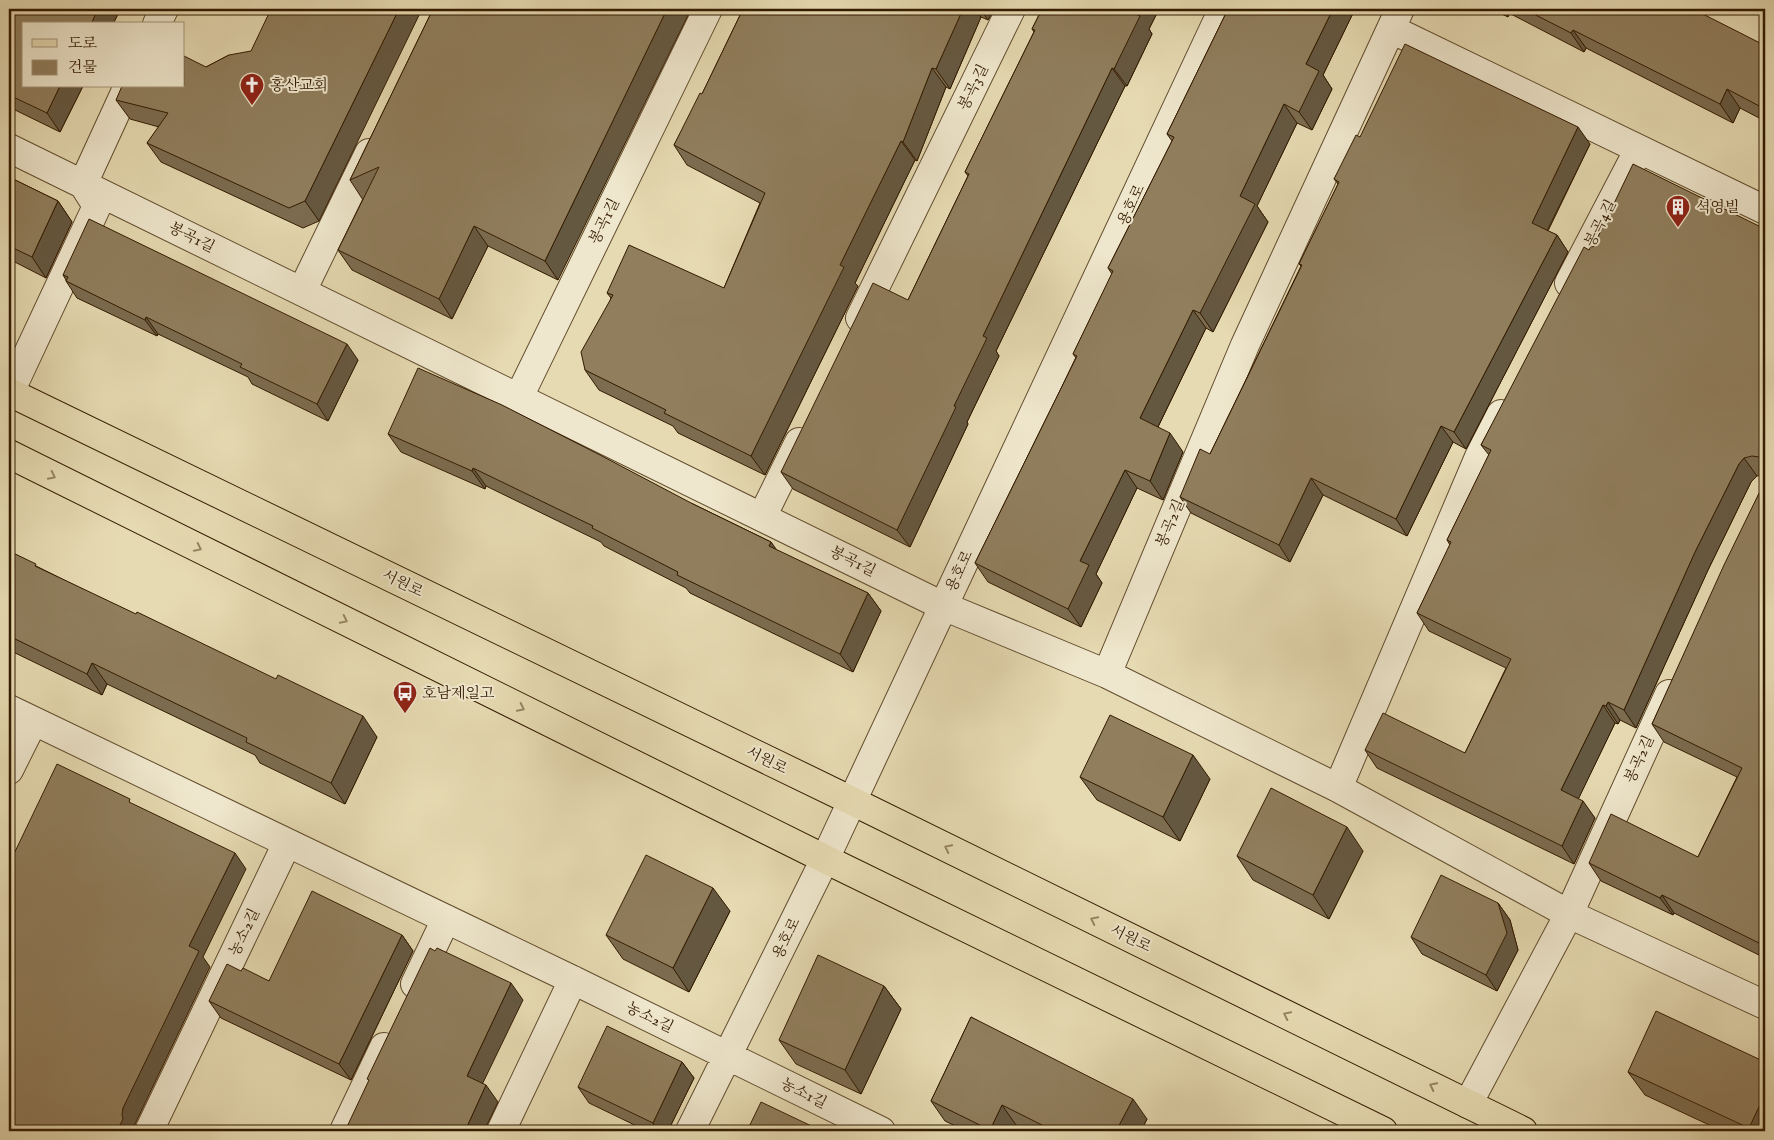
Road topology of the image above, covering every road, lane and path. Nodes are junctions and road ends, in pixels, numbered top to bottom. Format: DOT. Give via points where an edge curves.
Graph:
graph roads {
  1 [pos="164,9"];
  2 [pos="708,9"];
  3 [pos="1011,9"];
  4 [pos="1223,9"];
  5 [pos="1395,19"];
  6 [pos="158,22"];
  7 [pos="127,88"];
  8 [pos="379,132"];
  9 [pos="9,148"];
  10 [pos="1639,149"];
  11 [pos="83,184"];
  12 [pos="1765,210"];
  13 [pos="302,291"];
  14 [pos="1557,308"];
  15 [pos="848,342"];
  16 [pos="9,392"];
  17 [pos="1511,396"];
  18 [pos="519,397"];
  19 [pos="810,420"];
  20 [pos="9,454"];
  21 [pos="762,517"];
  22 [pos="943,606"];
  23 [pos="1107,674"];
  24 [pos="1678,674"];
  25 [pos="9,709"];
  26 [pos="33,722"];
  27 [pos="9,770"];
  28 [pos="1338,788"];
  29 [pos="852,801"];
  30 [pos="287,843"];
  31 [pos="826,859"];
  32 [pos="1569,914"];
  33 [pos="446,919"];
  34 [pos="573,980"];
  35 [pos="1765,1005"];
  36 [pos="728,1055"];
  37 [pos="1468,1104"];
  38 [pos="149,1131"];
  39 [pos="344,1131"];
  40 [pos="500,1131"];
  41 [pos="690,1131"];
  42 [pos="881,1131"];
  43 [pos="1383,1131"];
  44 [pos="1524,1131"];
  1 -- 6 [label="street"];
  2 -- 18 [label="street, 봉곡1길"];
  3 -- 15 [label="street, 봉곡3길"];
  4 -- 22 [label="street, 용호로"];
  5 -- 10 [label="street"];
  5 -- 23 [label="street, 봉곡2길" via="1245,345"];
  7 -- 11 [label="street"];
  8 -- 13 [label="street"];
  9 -- 11 [label="street, 봉곡1길"];
  10 -- 12 [label="street"];
  10 -- 14 [label="street, 봉곡4길"];
  11 -- 13 [label="street, 봉곡1길"];
  11 -- 16 [label="street" via="97,206"];
  13 -- 18 [label="street, 봉곡1길"];
  16 -- 29 [label="main road, 서원로"];
  17 -- 28 [label="street" via="1479,457"];
  18 -- 21 [label="street, 봉곡1길"];
  19 -- 21 [label="street"];
  20 -- 31 [label="main road, one-way"];
  21 -- 22 [label="street, 봉곡1길"];
  22 -- 23 [label="street"];
  22 -- 29 [label="street, 용호로"];
  23 -- 28 [label="street"];
  24 -- 32 [label="street, 봉곡2길"];
  25 -- 26 [label="street, 농소2길"];
  26 -- 27 [label="street"];
  26 -- 30 [label="street, 농소2길"];
  28 -- 32 [label="street"];
  29 -- 31 [label="street, 용호로"];
  37 -- 29 [label="main road, 서원로, one-way"];
  30 -- 33 [label="street, 농소2길"];
  30 -- 38 [label="street, 농소2길"];
  31 -- 36 [label="street, 용호로"];
  31 -- 43 [label="main road"];
  32 -- 35 [label="street"];
  32 -- 37 [label="street, 봉곡2길"];
  33 -- 34 [label="street, 농소2길"];
  33 -- 39 [label="street"];
  34 -- 36 [label="street, 농소2길"];
  34 -- 40 [label="street"];
  36 -- 41 [label="street, 용호로"];
  36 -- 42 [label="street, 농소1길"];
  37 -- 44 [label="main road, 서원로"];
}
